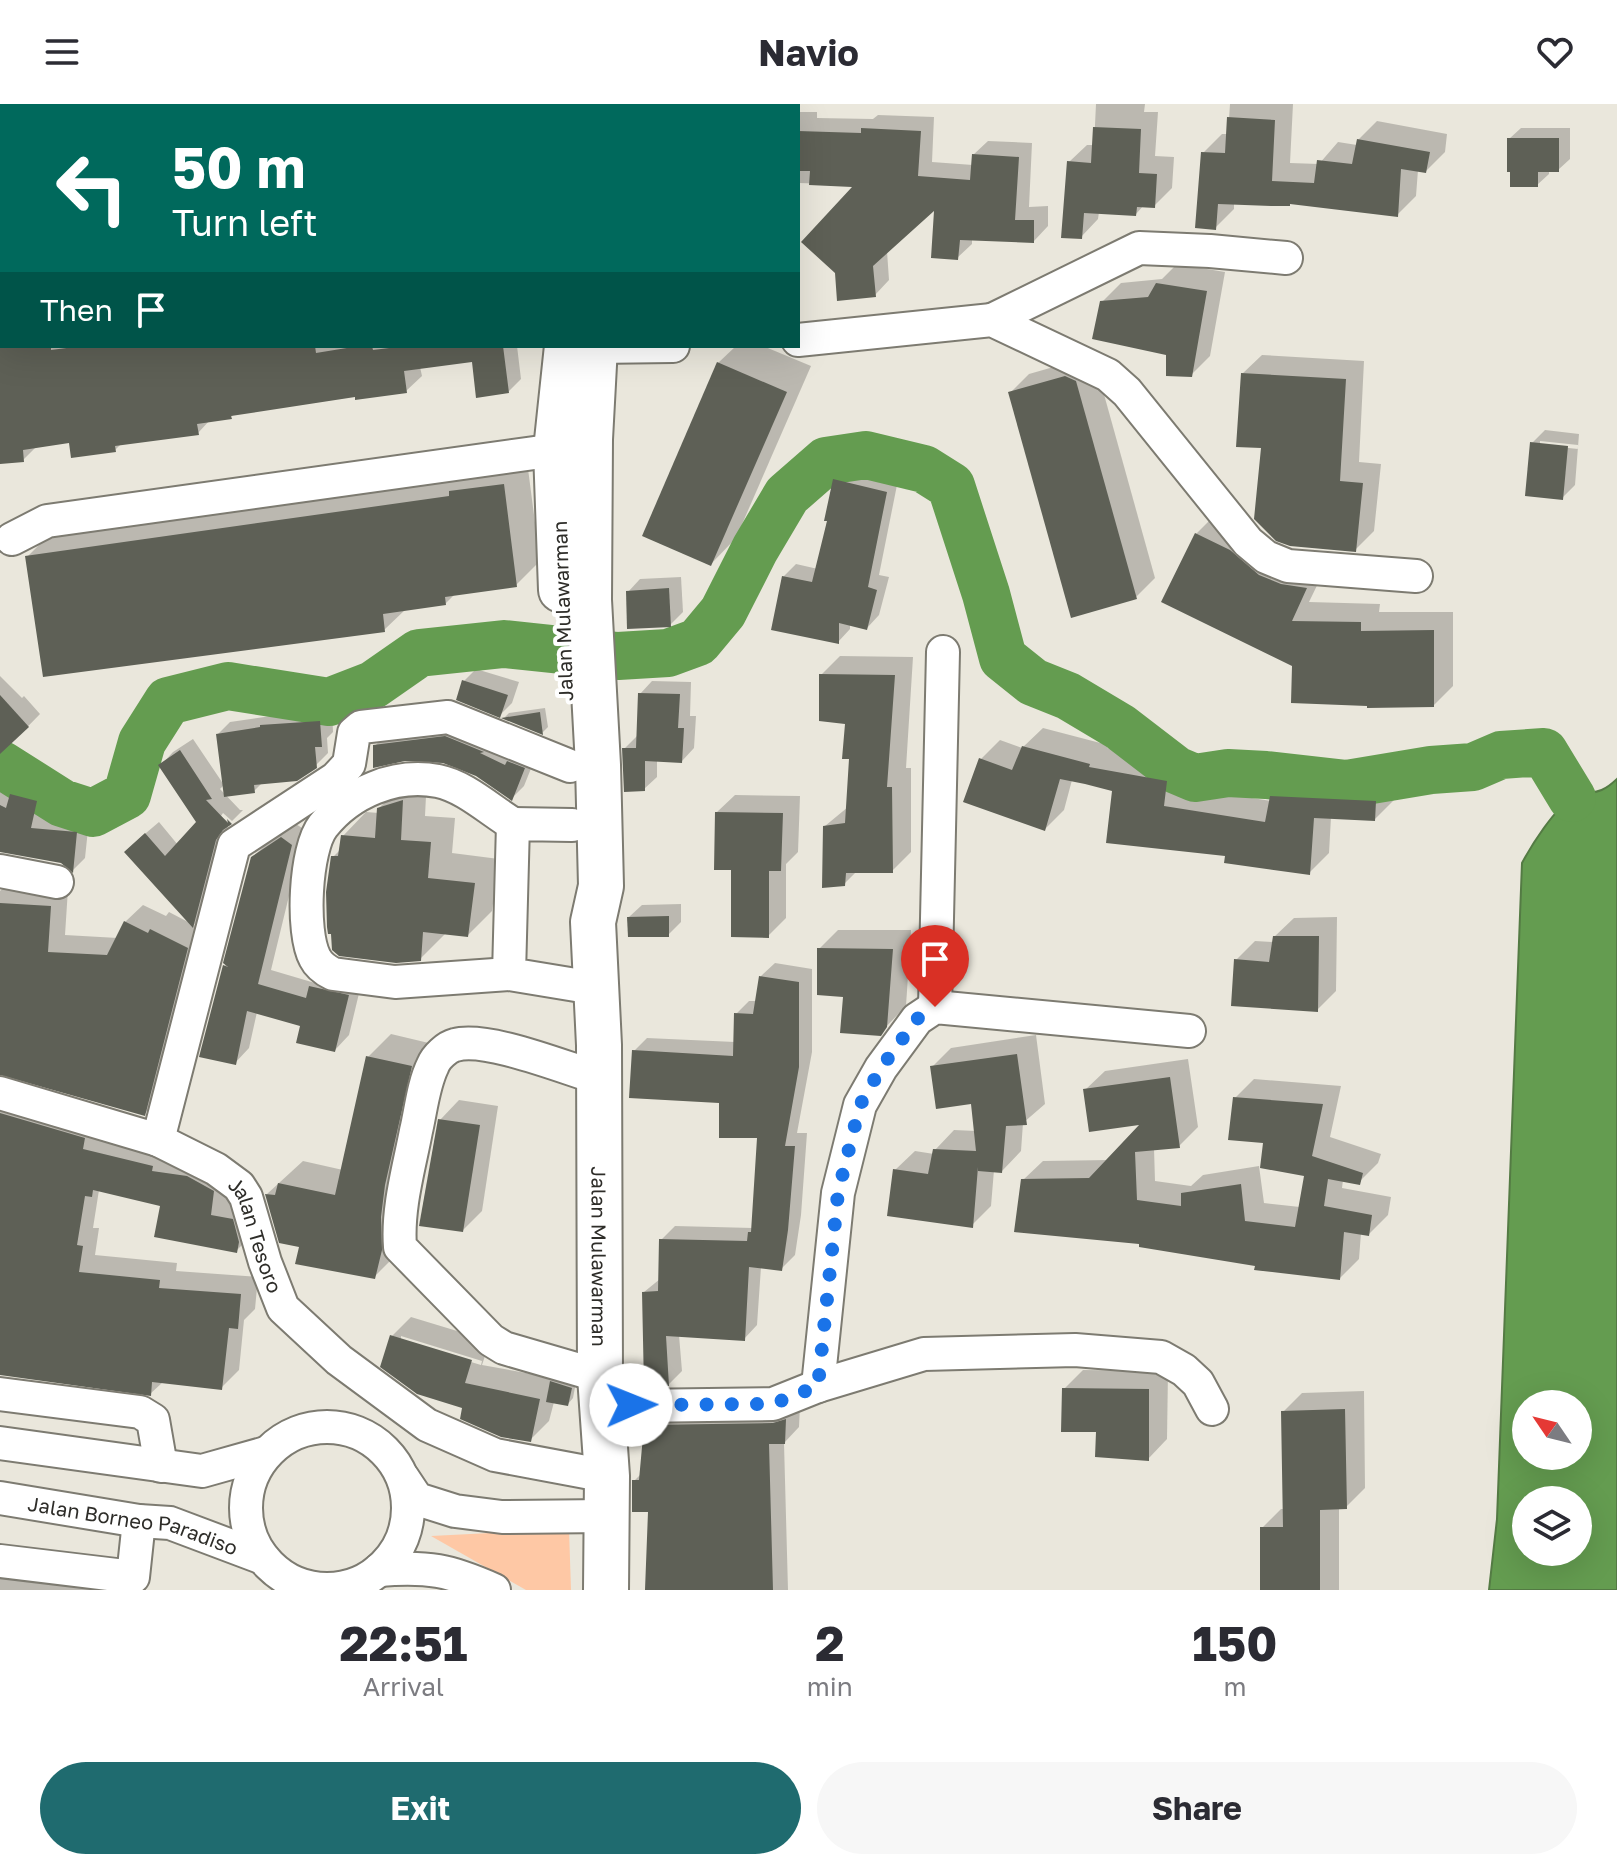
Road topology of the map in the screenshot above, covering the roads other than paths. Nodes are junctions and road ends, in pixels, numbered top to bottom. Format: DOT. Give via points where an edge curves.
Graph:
graph roads {
  1 [pos="1286,258"];
  2 [pos="992,320"];
  3 [pos="800,340"];
  4 [pos="584,348"];
  5 [pos="585,348"];
  6 [pos="556,450"];
  7 [pos="12,539"];
  8 [pos="1416,576"];
  9 [pos="576,601"];
  10 [pos="943,652"];
  11 [pos="580,696"];
  12 [pos="570,766"];
  13 [pos="513,824"];
  14 [pos="572,825"];
  15 [pos="0,871"];
  16 [pos="57,882"];
  17 [pos="593,922"];
  18 [pos="509,974"];
  19 [pos="594,988"];
  20 [pos="935,1007"];
  21 [pos="1189,1031"];
  22 [pos="599,1078"];
  23 [pos="0,1093"];
  24 [pos="158,1140"];
  25 [pos="818,1386"];
  26 [pos="601,1387"];
  27 [pos="0,1394"];
  28 [pos="1212,1409"];
  29 [pos="0,1443"];
  30 [pos="266,1453"];
  31 [pos="161,1466"];
  32 [pos="403,1478"];
  33 [pos="607,1496"];
  34 [pos="0,1498"];
  35 [pos="139,1521"];
  36 [pos="263,1558"];
  37 [pos="0,1561"];
  38 [pos="379,1570"];
  39 [pos="494,1590"];
  40 [pos="606,1590"];
  1 -- 2 [label="street" via="1139,248"];
  2 -- 3 [label="street"];
  2 -- 8 [label="street" via="1108,375 1266,557 1288,566"];
  4 -- 6 [label="highway, Jalan Mulawarman"];
  5 -- 9 [label="highway, Jalan Mulawarman" via="590,439"];
  6 -- 7 [label="street" via="47,521"];
  6 -- 9 [label="highway, Jalan Mulawarman"];
  9 -- 11 [label="highway, Jalan Mulawarman"];
  10 -- 20 [label="street"];
  11 -- 12 [label="highway, Jalan Mulawarman"];
  11 -- 17 [label="highway, Jalan Mulawarman" via="601,886"];
  12 -- 14 [label="highway, Jalan Mulawarman"];
  12 -- 24 [label="street" via="448,717 361,727 354,733 349,764 336,778 234,845"];
  13 -- 14 [label="street"];
  13 -- 18 [label="street"];
  13 -- 18 [label="street" via="437,781 375,786 343,807 314,844 307,929 316,960 333,974 395,982"];
  14 -- 17 [label="highway, Jalan Mulawarman" via="580,882"];
  15 -- 16 [label="street"];
  17 -- 19 [label="highway, Jalan Mulawarman"];
  18 -- 19 [label="street"];
  19 -- 22 [label="highway, Jalan Mulawarman"];
  20 -- 21 [label="street"];
  20 -- 25 [label="street" via="917,1019 860,1105 838,1193"];
  22 -- 26 [label="highway, Jalan Mulawarman"];
  22 -- 26 [label="street" via="485,1044 449,1048 433,1063 424,1092 399,1235 400,1247 491,1340"];
  23 -- 24 [label="street, Jalan Tesoro"];
  24 -- 33 [label="street, Jalan Tesoro" via="216,1169 244,1192 283,1308 339,1360 427,1425"];
  25 -- 26 [label="street" via="773,1404 634,1406"];
  25 -- 28 [label="street" via="924,1354 1075,1350 1161,1357 1198,1383"];
  26 -- 33 [label="highway, Jalan Mulawarman"];
  27 -- 31 [label="street" via="140,1412 153,1420"];
  29 -- 31 [label="street"];
  30 -- 31 [label="street" via="202,1471"];
  30 -- 32 [label="street" via="288,1436 314,1427 342,1427 389,1454"];
  30 -- 36 [label="street" via="252,1478 246,1505 249,1533"];
  32 -- 33 [label="street" via="417,1499 502,1517"];
  32 -- 38 [label="street" via="408,1518 393,1556"];
  33 -- 40 [label="highway, Jalan Mulawarman"];
  34 -- 35 [label="street, Jalan Borneo Paradiso"];
  35 -- 36 [label="street, Jalan Borneo Paradiso" via="170,1523"];
  35 -- 37 [label="street" via="133,1577"];
  36 -- 38 [label="street" via="305,1586 331,1589 356,1584"];
  38 -- 39 [label="street" via="456,1573"];
}
